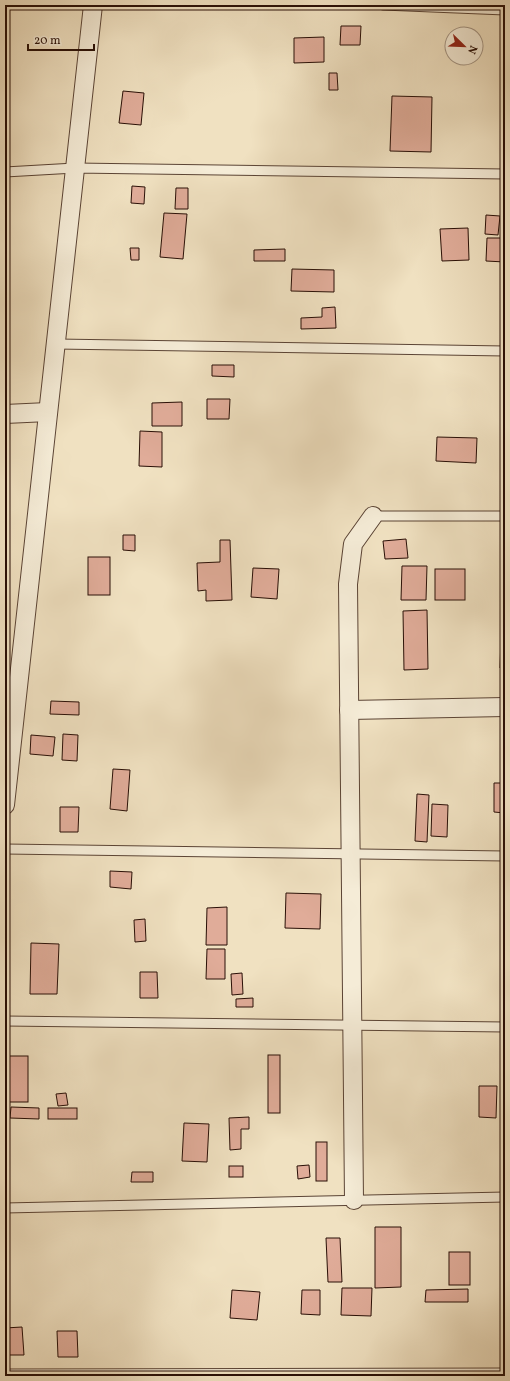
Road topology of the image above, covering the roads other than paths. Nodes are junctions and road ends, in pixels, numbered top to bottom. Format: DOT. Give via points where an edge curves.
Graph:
graph roads {
  1 [pos="93,5"];
  2 [pos="383,5"];
  3 [pos="505,10"];
  4 [pos="75,168"];
  5 [pos="5,172"];
  6 [pos="505,174"];
  7 [pos="56,344"];
  8 [pos="505,351"];
  9 [pos="48,412"];
  10 [pos="5,414"];
  11 [pos="374,516"];
  12 [pos="505,516"];
  13 [pos="505,707"];
  14 [pos="349,710"];
  15 [pos="5,806"];
  16 [pos="5,849"];
  17 [pos="351,854"];
  18 [pos="505,856"];
  19 [pos="5,1021"];
  20 [pos="352,1025"];
  21 [pos="505,1027"];
  22 [pos="505,1197"];
  23 [pos="354,1200"];
  24 [pos="5,1208"];
  25 [pos="505,1373"];
  26 [pos="5,1374"];
  27 [pos="372,1374"];
  1 -- 4 [label="street"];
  2 -- 3 [label="lane"];
  4 -- 5 [label="lane"];
  4 -- 6 [label="lane"];
  4 -- 7 [label="street"];
  7 -- 8 [label="lane"];
  7 -- 9 [label="street"];
  9 -- 10 [label="street"];
  9 -- 15 [label="street"];
  11 -- 12 [label="lane"];
  11 -- 14 [label="street" via="353,544 348,584"];
  13 -- 14 [label="street"];
  14 -- 17 [label="street"];
  16 -- 17 [label="lane"];
  17 -- 18 [label="lane"];
  17 -- 20 [label="street"];
  19 -- 20 [label="lane"];
  20 -- 21 [label="lane"];
  20 -- 23 [label="street"];
  22 -- 23 [label="lane"];
  23 -- 24 [label="lane"];
  25 -- 27 [label="lane"];
  26 -- 27 [label="lane"];
}
